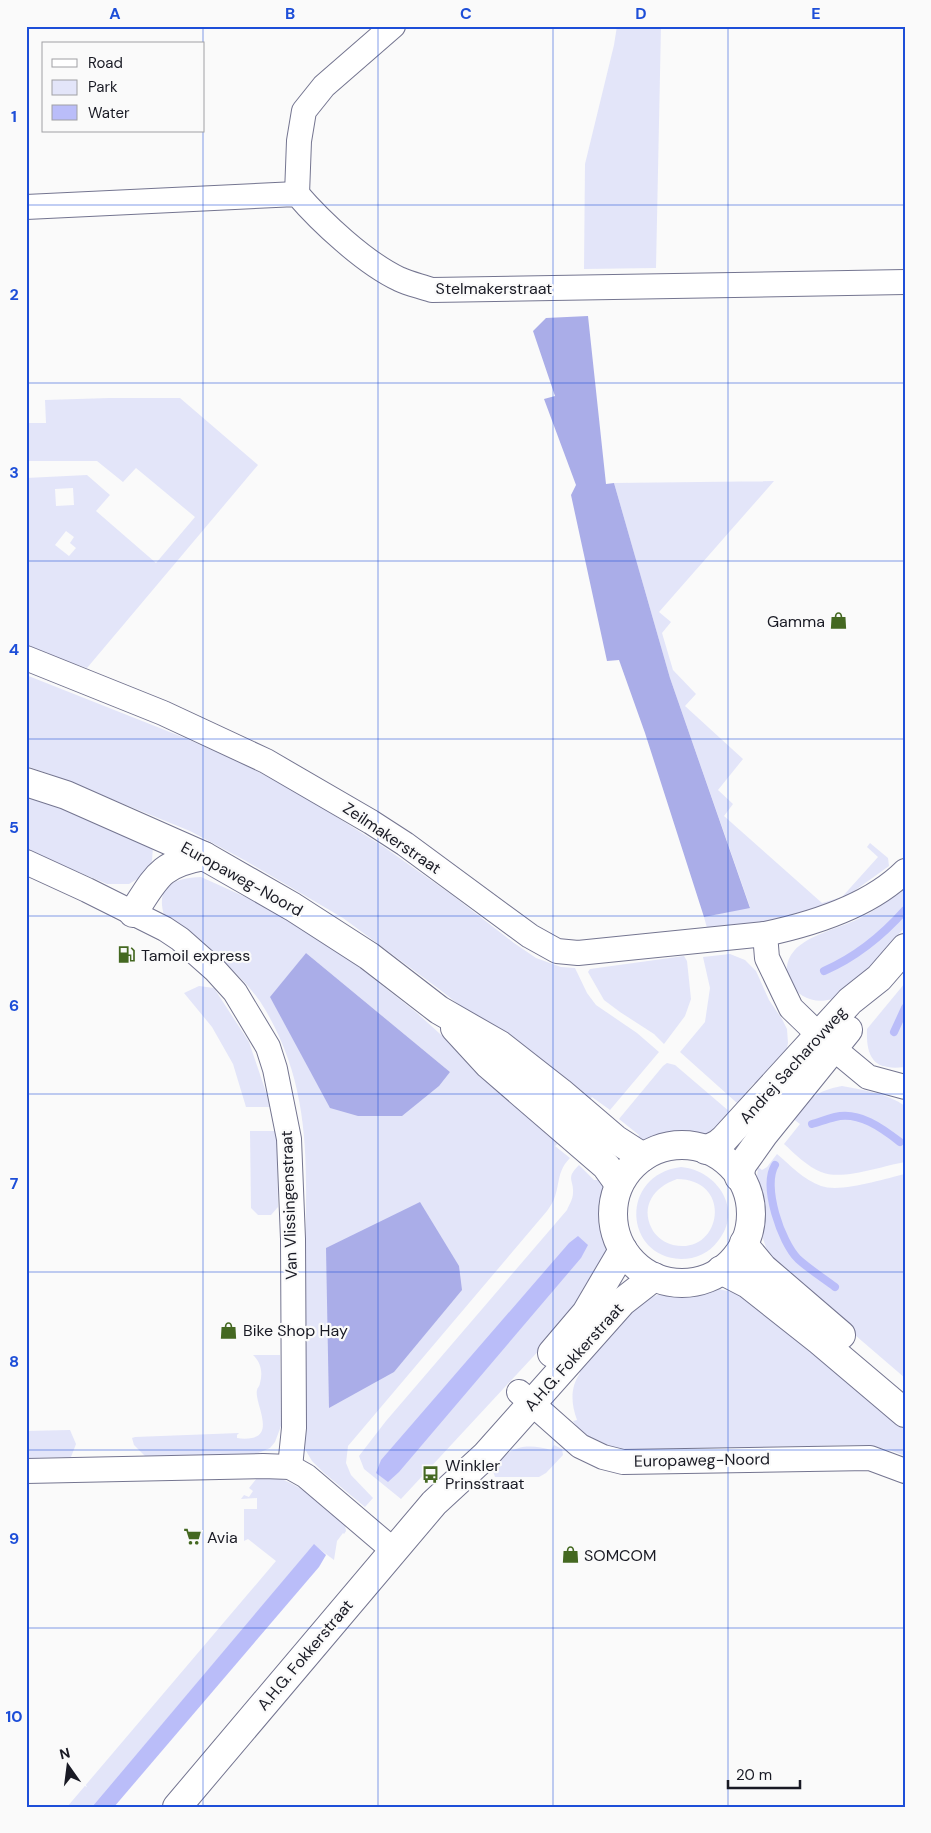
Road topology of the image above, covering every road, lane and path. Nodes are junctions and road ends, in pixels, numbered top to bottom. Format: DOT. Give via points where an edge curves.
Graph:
graph roads {
  1 [pos="393,26"];
  2 [pos="297,194"];
  3 [pos="26,207"];
  4 [pos="905,282"];
  5 [pos="26,658"];
  6 [pos="26,782"];
  7 [pos="204,856"];
  8 [pos="26,862"];
  9 [pos="905,871"];
  10 [pos="133,913"];
  11 [pos="764,934"];
  12 [pos="905,948"];
  13 [pos="440,1010"];
  14 [pos="827,1042"];
  15 [pos="905,1087"];
  16 [pos="706,1150"];
  17 [pos="644,1157"];
  18 [pos="739,1177"];
  19 [pos="620,1184"];
  20 [pos="744,1243"];
  21 [pos="623,1250"];
  22 [pos="721,1270"];
  23 [pos="654,1277"];
  24 [pos="905,1390"];
  25 [pos="526,1398"];
  26 [pos="905,1413"];
  27 [pos="290,1467"];
  28 [pos="26,1471"];
  29 [pos="905,1471"];
  30 [pos="393,1550"];
  31 [pos="177,1807"];
  1 -- 2 [label="street" via="324,86 304,111"];
  2 -- 3 [label="street"];
  2 -- 4 [label="street, Stelmakerstraat" via="314,214 375,265 400,279 432,290"];
  5 -- 11 [label="street, Zeilmakerstraat" via="163,713 266,761 372,822 530,936 557,951 578,953"];
  6 -- 7 [label="main road, Europaweg-Noord" via="66,795"];
  7 -- 10 [label="main road" via="184,859 168,867"];
  7 -- 13 [label="main road, Europaweg-Noord" via="369,956"];
  8 -- 10 [label="street, Van Vlissingenstraat"];
  9 -- 11 [label="street" via="860,902 790,928"];
  10 -- 27 [label="street, Van Vlissingenstraat" via="180,939 216,970 235,992 268,1047 275,1069 289,1139 293,1229 294,1428"];
  11 -- 14 [label="street" via="767,958 791,1008"];
  12 -- 14 [label="main road, Andrej Sacharovweg" via="879,978 866,1010"];
  13 -- 17 [label="main road, Europaweg-Noord" via="500,1044 615,1139"];
  13 -- 19 [label="main road, Europaweg-Noord" via="489,1065 606,1166"];
  14 -- 15 [label="street" via="868,1077"];
  14 -- 16 [label="main road, Andrej Sacharovweg" via="724,1140"];
  14 -- 18 [label="main road, Andrej Sacharovweg" via="742,1165"];
  16 -- 17 [label="main road" via="674,1146 658,1149"];
  16 -- 18 [label="main road" via="725,1161"];
  17 -- 19 [label="main road"];
  18 -- 20 [label="main road" via="750,1209"];
  19 -- 21 [label="main road" via="615,1195 613,1218"];
  20 -- 22 [label="main road"];
  20 -- 24 [label="main road" via="763,1268"];
  21 -- 23 [label="main road" via="631,1261"];
  21 -- 25 [label="main road, A.H.G. Fokkerstraat" via="586,1313"];
  22 -- 23 [label="main road" via="688,1282"];
  22 -- 26 [label="main road" via="748,1284"];
  23 -- 25 [label="main road, A.H.G. Fokkerstraat" via="622,1302"];
  25 -- 29 [label="street, Europaweg-Noord" via="580,1446 623,1462 870,1458"];
  25 -- 30 [label="main road, A.H.G. Fokkerstraat" via="461,1461 434,1503"];
  27 -- 28 [label="street"];
  27 -- 30 [label="street" via="306,1476"];
  30 -- 31 [label="main road, A.H.G. Fokkerstraat"];
}
